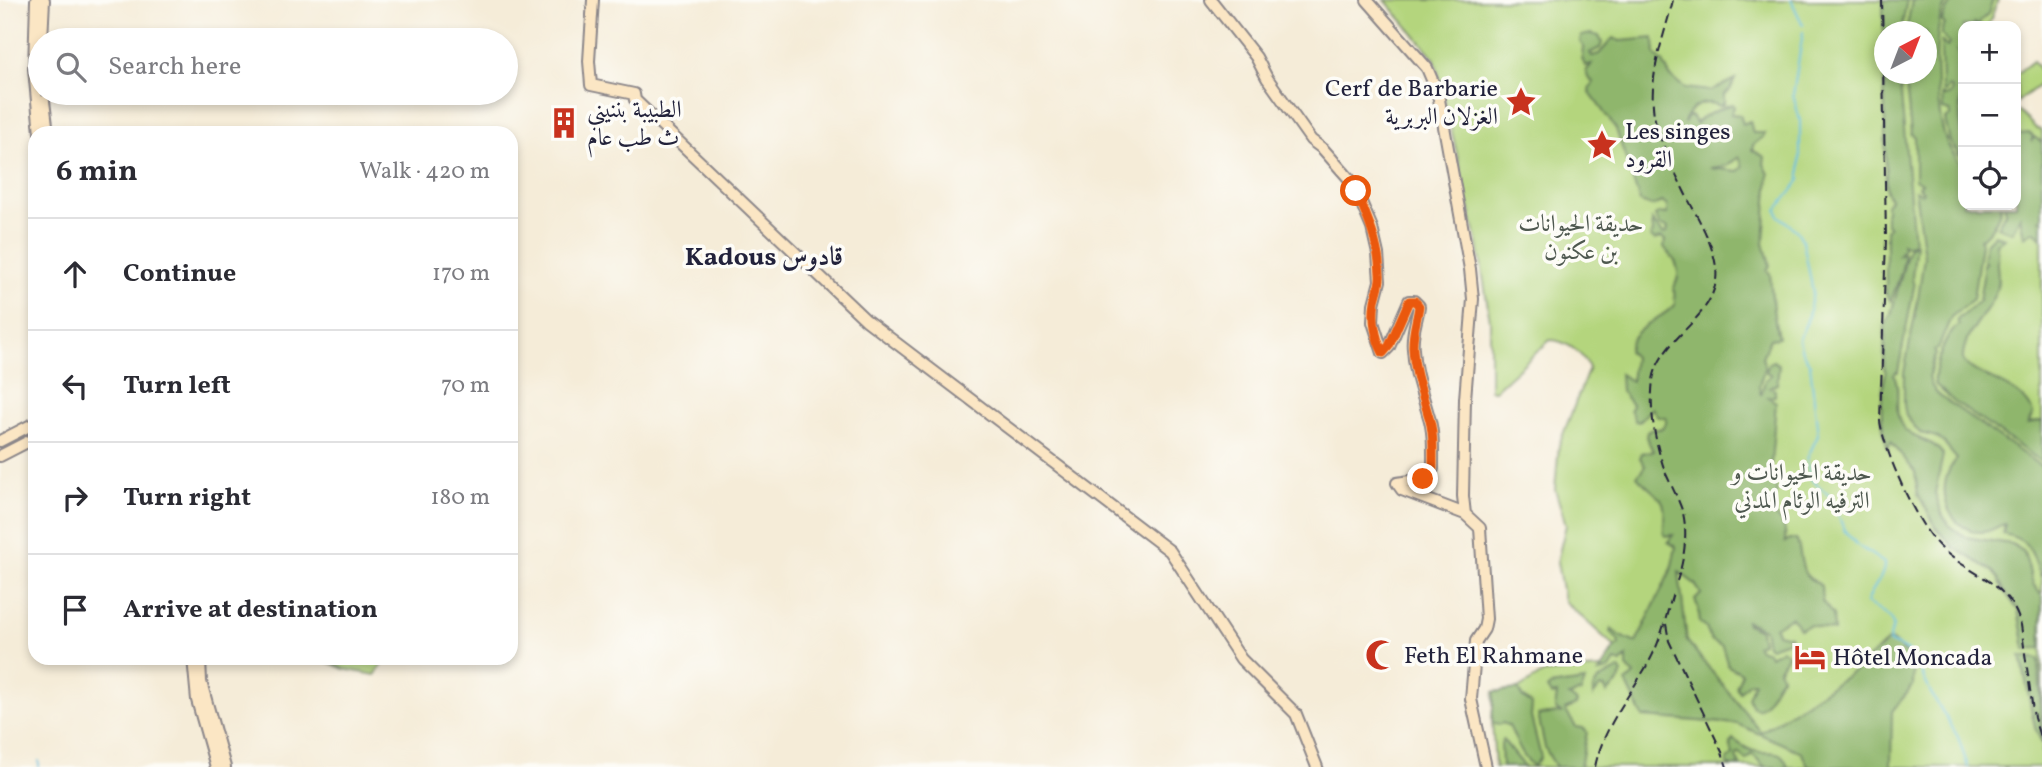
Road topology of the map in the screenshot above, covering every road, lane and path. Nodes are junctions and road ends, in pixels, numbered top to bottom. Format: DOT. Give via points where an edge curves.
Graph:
graph roads {
  1 [pos="36,0"];
  2 [pos="44,0"];
  3 [pos="593,0"];
  4 [pos="1211,0"];
  5 [pos="1367,0"];
  6 [pos="35,28"];
  7 [pos="43,28"];
  8 [pos="37,105"];
  9 [pos="44,105"];
  10 [pos="39,126"];
  11 [pos="47,126"];
  12 [pos="28,427"];
  13 [pos="0,441"];
  14 [pos="28,442"];
  15 [pos="0,456"];
  16 [pos="1465,514"];
  17 [pos="194,665"];
  18 [pos="200,665"];
  19 [pos="216,767"];
  20 [pos="226,767"];
  21 [pos="1317,767"];
  22 [pos="1486,767"];
  1 -- 6 [label="street"];
  2 -- 7 [label="street"];
  3 -- 21 [label="street" via="591,85 634,94 635,100 852,309 1170,551 1241,659 1296,714"];
  4 -- 16 [label="street" via="1311,140 1353,183 1378,254 1380,281 1373,322 1383,353 1409,301 1419,306 1413,349 1420,394 1433,433 1433,469 1423,479 1397,483"];
  5 -- 16 [label="street" via="1431,74 1438,94 1473,299 1465,399"];
  8 -- 10 [label="street"];
  9 -- 11 [label="street"];
  12 -- 13 [label="street"];
  14 -- 15 [label="street"];
  16 -- 22 [label="street" via="1480,528 1483,555 1486,619 1476,641 1471,699"];
  17 -- 19 [label="street" via="197,699"];
  18 -- 20 [label="street"];
}
